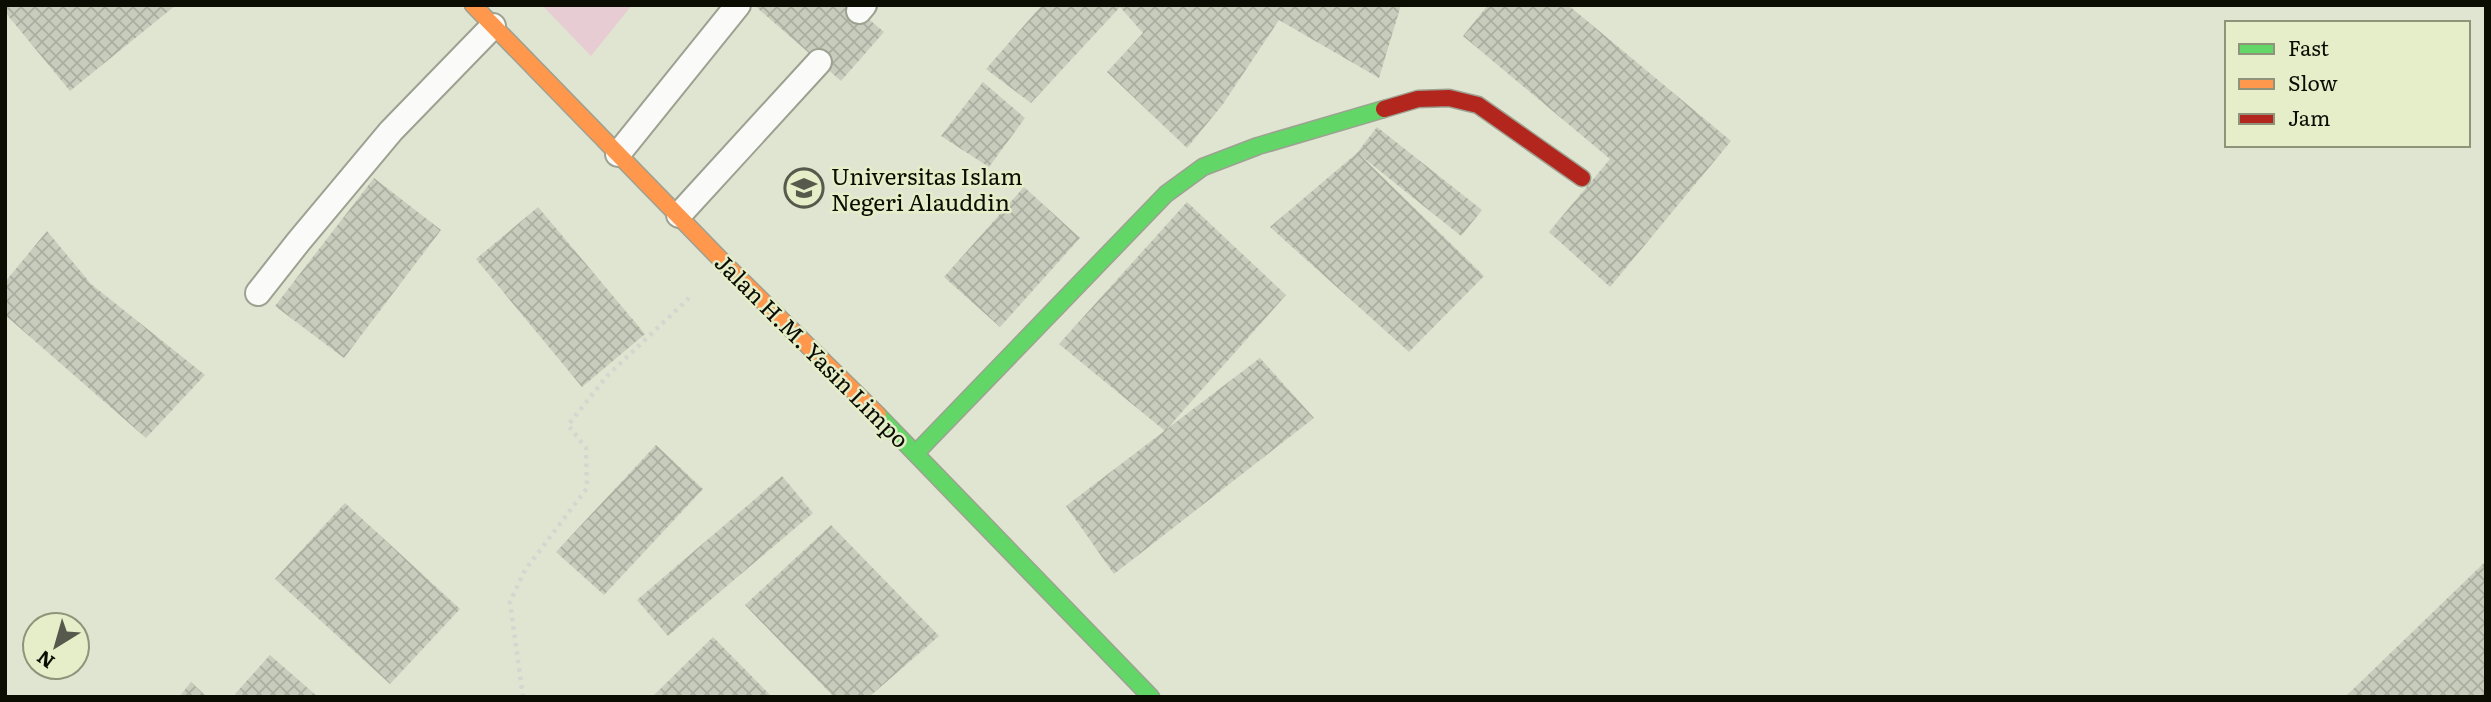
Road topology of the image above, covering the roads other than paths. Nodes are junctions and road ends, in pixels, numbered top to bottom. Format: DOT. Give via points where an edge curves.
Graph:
graph roads {
  1 [pos="473,5"];
  2 [pos="738,5"];
  3 [pos="493,26"];
  4 [pos="819,62"];
  5 [pos="618,154"];
  6 [pos="1582,177"];
  7 [pos="679,215"];
  8 [pos="258,293"];
  9 [pos="916,453"];
  10 [pos="1151,697"];
  1 -- 3 [label="main road, Jalan H.M. Yasin Limpo"];
  2 -- 5 [label="lane"];
  3 -- 5 [label="main road, Jalan H.M. Yasin Limpo"];
  3 -- 8 [label="lane" via="391,131"];
  4 -- 7 [label="lane"];
  5 -- 7 [label="main road, Jalan H.M. Yasin Limpo"];
  6 -- 9 [label="main road" via="1478,106 1449,98 1418,99 1203,167 1166,194"];
  7 -- 9 [label="main road, Jalan H.M. Yasin Limpo"];
  9 -- 10 [label="main road, Jalan H.M. Yasin Limpo"];
}
